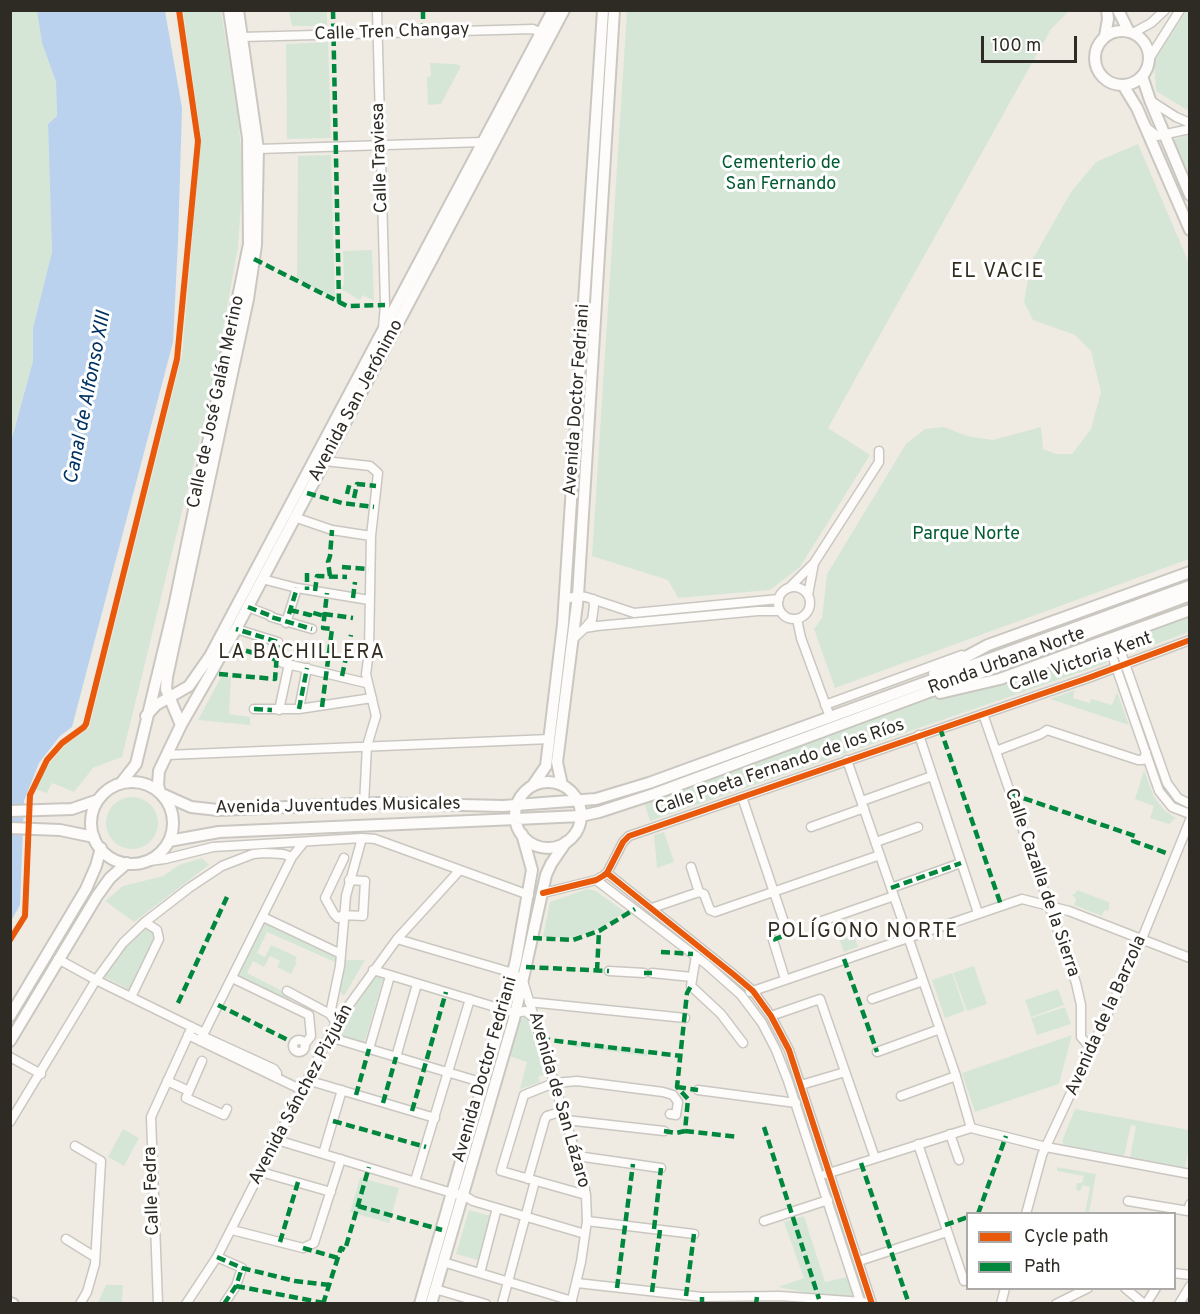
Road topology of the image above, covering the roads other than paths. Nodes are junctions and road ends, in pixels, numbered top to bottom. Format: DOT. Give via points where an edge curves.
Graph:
graph roads {
  1 [pos="229,10"];
  2 [pos="238,10"];
  3 [pos="376,10"];
  4 [pos="553,10"];
  5 [pos="564,10"];
  6 [pos="603,10"];
  7 [pos="614,10"];
  8 [pos="1107,10"];
  9 [pos="1118,10"];
  10 [pos="1166,10"];
  11 [pos="1180,10"];
  12 [pos="542,33"];
  13 [pos="1131,33"];
  14 [pos="377,34"];
  15 [pos="1105,36"];
  16 [pos="242,37"];
  17 [pos="1149,59"];
  18 [pos="1142,76"];
  19 [pos="1124,85"];
  20 [pos="1150,100"];
  21 [pos="1190,123"];
  22 [pos="1144,124"];
  23 [pos="1190,129"];
  24 [pos="1163,135"];
  25 [pos="483,142"];
  26 [pos="381,147"];
  27 [pos="258,149"];
  28 [pos="1190,195"];
  29 [pos="1190,230"];
  30 [pos="394,311"];
  31 [pos="879,451"];
  32 [pos="325,461"];
  33 [pos="294,517"];
  34 [pos="371,536"];
  35 [pos="814,563"];
  36 [pos="1190,572"];
  37 [pos="262,579"];
  38 [pos="1190,586"];
  39 [pos="297,588"];
  40 [pos="789,588"];
  41 [pos="808,594"];
  42 [pos="1190,595"];
  43 [pos="578,596"];
  44 [pos="565,599"];
  45 [pos="593,599"];
  46 [pos="779,599"];
  47 [pos="369,600"];
  48 [pos="248,607"];
  49 [pos="1190,610"];
  50 [pos="780,611"];
  51 [pos="634,613"];
  52 [pos="796,619"];
  53 [pos="286,622"];
  54 [pos="623,623"];
  55 [pos="585,628"];
  56 [pos="236,629"];
  57 [pos="312,629"];
  58 [pos="573,639"];
  59 [pos="1112,639"];
  60 [pos="1190,640"];
  61 [pos="278,642"];
  62 [pos="988,645"];
  63 [pos="278,660"];
  64 [pos="289,664"];
  65 [pos="1126,664"];
  66 [pos="307,668"];
  67 [pos="1117,668"];
  68 [pos="366,683"];
  69 [pos="903,696"];
  70 [pos="169,698"];
  71 [pos="372,698"];
  72 [pos="825,705"];
  73 [pos="299,709"];
  74 [pos="254,710"];
  75 [pos="275,710"];
  76 [pos="983,714"];
  77 [pos="146,716"];
  78 [pos="830,717"];
  79 [pos="181,725"];
  80 [pos="919,735"];
  81 [pos="550,738"];
  82 [pos="367,746"];
  83 [pos="996,752"];
  84 [pos="1146,753"];
  85 [pos="167,755"];
  86 [pos="848,760"];
  87 [pos="932,776"];
  88 [pos="121,783"];
  89 [pos="562,784"];
  90 [pos="533,785"];
  91 [pos="161,793"];
  92 [pos="742,797"];
  93 [pos="98,800"];
  94 [pos="579,801"];
  95 [pos="364,804"];
  96 [pos="1190,804"];
  97 [pos="517,805"];
  98 [pos="863,805"];
  99 [pos="10,811"];
  100 [pos="1190,814"];
  101 [pos="582,816"];
  102 [pos="516,819"];
  103 [pos="1190,819"];
  104 [pos="811,826"];
  105 [pos="918,827"];
  106 [pos="10,828"];
  107 [pos="522,834"];
  108 [pos="94,837"];
  109 [pos="362,838"];
  110 [pos="169,842"];
  111 [pos="304,842"];
  112 [pos="566,842"];
  113 [pos="876,842"];
  114 [pos="244,845"];
  115 [pos="101,848"];
  116 [pos="253,854"];
  117 [pos="880,855"];
  118 [pos="292,857"];
  119 [pos="344,858"];
  120 [pos="142,862"];
  121 [pos="127,863"];
  122 [pos="961,863"];
  123 [pos="691,867"];
  124 [pos="459,871"];
  125 [pos="607,873"];
  126 [pos="349,880"];
  127 [pos="596,880"];
  128 [pos="699,892"];
  129 [pos="774,892"];
  130 [pos="893,892"];
  131 [pos="543,893"];
  132 [pos="529,895"];
  133 [pos="1049,904"];
  134 [pos="652,908"];
  135 [pos="978,913"];
  136 [pos="343,915"];
  137 [pos="263,917"];
  138 [pos="145,922"];
  139 [pos="819,922"];
  140 [pos="789,934"];
  141 [pos="908,936"];
  142 [pos="397,939"];
  143 [pos="1142,939"];
  144 [pos="773,940"];
  145 [pos="341,954"];
  146 [pos="696,956"];
  147 [pos="1190,958"];
  148 [pos="58,959"];
  149 [pos="373,970"];
  150 [pos="609,971"];
  151 [pos="513,974"];
  152 [pos="390,976"];
  153 [pos="692,977"];
  154 [pos="232,978"];
  155 [pos="786,979"];
  156 [pos="96,980"];
  157 [pos="523,981"];
  158 [pos="922,981"];
  159 [pos="417,984"];
  160 [pos="287,991"];
  161 [pos="753,991"];
  162 [pos="335,992"];
  163 [pos="741,995"];
  164 [pos="131,997"];
  165 [pos="470,999"];
  166 [pos="872,999"];
  167 [pos="529,1002"];
  168 [pos="349,1003"];
  169 [pos="510,1012"];
  170 [pos="330,1014"];
  171 [pos="10,1016"];
  172 [pos="771,1016"];
  173 [pos="685,1018"];
  174 [pos="535,1020"];
  175 [pos="336,1023"];
  176 [pos="940,1029"];
  177 [pos="190,1031"];
  178 [pos="202,1037"];
  179 [pos="329,1037"];
  180 [pos="10,1041"];
  181 [pos="744,1043"];
  182 [pos="1095,1044"];
  183 [pos="369,1049"];
  184 [pos="877,1052"];
  185 [pos="10,1057"];
  186 [pos="396,1057"];
  187 [pos="317,1059"];
  188 [pos="202,1061"];
  189 [pos="448,1072"];
  190 [pos="845,1072"];
  191 [pos="41,1074"];
  192 [pos="956,1076"];
  193 [pos="307,1080"];
  194 [pos="167,1081"];
  195 [pos="484,1083"];
  196 [pos="554,1083"];
  197 [pos="801,1085"];
  198 [pos="302,1089"];
  199 [pos="342,1090"];
  200 [pos="698,1090"];
  201 [pos="189,1091"];
  202 [pos="901,1096"];
  203 [pos="796,1103"];
  204 [pos="227,1109"];
  205 [pos="563,1111"];
  206 [pos="670,1114"];
  207 [pos="435,1118"];
  208 [pos="566,1120"];
  209 [pos="10,1122"];
  210 [pos="971,1128"];
  211 [pos="664,1131"];
  212 [pos="950,1134"];
  213 [pos="277,1140"];
  214 [pos="918,1144"];
  215 [pos="75,1146"];
  216 [pos="1046,1147"];
  217 [pos="323,1154"];
  218 [pos="577,1156"];
  219 [pos="875,1158"];
  220 [pos="341,1159"];
  221 [pos="959,1160"];
  222 [pos="661,1168"];
  223 [pos="261,1172"];
  224 [pos="830,1173"];
  225 [pos="1190,1174"];
  226 [pos="820,1176"];
  227 [pos="531,1180"];
  228 [pos="415,1181"];
  229 [pos="331,1192"];
  230 [pos="452,1193"];
  231 [pos="464,1195"];
  232 [pos="586,1195"];
  233 [pos="828,1200"];
  234 [pos="1128,1201"];
  235 [pos="1190,1204"];
  236 [pos="497,1208"];
  237 [pos="1027,1212"];
  238 [pos="525,1216"];
  239 [pos="587,1221"];
  240 [pos="765,1221"];
  241 [pos="232,1230"];
  242 [pos="947,1232"];
  243 [pos="585,1234"];
  244 [pos="694,1234"];
  245 [pos="66,1239"];
  246 [pos="95,1257"];
  247 [pos="217,1257"];
  248 [pos="859,1261"];
  249 [pos="443,1262"];
  250 [pos="480,1274"];
  251 [pos="963,1281"];
  252 [pos="508,1282"];
  253 [pos="577,1283"];
  254 [pos="1190,1286"];
  255 [pos="435,1289"];
  256 [pos="1084,1290"];
  257 [pos="1128,1290"];
  258 [pos="1155,1290"];
  259 [pos="571,1302"];
  260 [pos="872,1302"];
  261 [pos="860,1303"];
  262 [pos="80,1304"];
  263 [pos="158,1304"];
  264 [pos="186,1304"];
  265 [pos="224,1304"];
  266 [pos="420,1304"];
  267 [pos="431,1304"];
  268 [pos="486,1304"];
  269 [pos="502,1304"];
  270 [pos="1056,1304"];
  271 [pos="1145,1304"];
  272 [pos="1179,1304"];
  1 -- 77 [label="main road, Calle de José Galán Merino" via="249,138 249,244 174,607"];
  2 -- 16 [label="main road, Calle de José Galán Merino"];
  3 -- 14 [label="street, Calle Traviesa"];
  4 -- 12 [label="main road, Avenida San Jerónimo"];
  5 -- 30 [label="main road, Avenida San Jerónimo"];
  6 -- 44 [label="main road, Avenida Doctor Fedriani"];
  7 -- 43 [label="main road, Avenida Doctor Fedriani"];
  8 -- 15 [label="main road"];
  9 -- 13 [label="main road"];
  10 -- 13 [label="street"];
  11 -- 17 [label="street"];
  12 -- 14 [label="street, Calle Tren Changay" via="533,28"];
  12 -- 25 [label="main road, Avenida San Jerónimo"];
  13 -- 15 [label="main road" via="1116,31"];
  13 -- 17 [label="main road" via="1142,40"];
  14 -- 16 [label="street, Calle Tren Changay"];
  14 -- 26 [label="street, Calle Traviesa"];
  15 -- 19 [label="main road" via="1096,48 1095,63 1108,82"];
  16 -- 27 [label="main road, Calle de José Galán Merino"];
  17 -- 18 [label="main road"];
  18 -- 19 [label="main road"];
  18 -- 20 [label="main road"];
  19 -- 22 [label="main road"];
  20 -- 21 [label="street"];
  20 -- 24 [label="main road"];
  22 -- 24 [label="street" via="1157,136"];
  22 -- 29 [label="main road"];
  23 -- 24 [label="street"];
  24 -- 28 [label="main road"];
  25 -- 26 [label="street"];
  25 -- 30 [label="main road, Avenida San Jerónimo"];
  26 -- 27 [label="street"];
  26 -- 30 [label="street, Calle Traviesa"];
  27 -- 70 [label="main road, Calle de José Galán Merino" via="256,245 250,289 169,661"];
  30 -- 32 [label="main road, Avenida San Jerónimo"];
  30 -- 70 [label="main road, Avenida San Jerónimo" via="210,656 189,686"];
  31 -- 35 [label="street" via="879,462"];
  32 -- 33 [label="main road, Avenida San Jerónimo"];
  32 -- 34 [label="street" via="370,466 378,473"];
  33 -- 34 [label="street" via="332,530"];
  33 -- 37 [label="main road, Avenida San Jerónimo"];
  34 -- 47 [label="street"];
  35 -- 40 [label="street"];
  35 -- 41 [label="street"];
  36 -- 62 [label="main road"];
  37 -- 39 [label="street"];
  37 -- 48 [label="main road, Avenida San Jerónimo"];
  38 -- 69 [label="main road, Ronda Urbana Norte"];
  39 -- 47 [label="street"];
  39 -- 53 [label="street"];
  40 -- 41 [label="street" via="800,588"];
  40 -- 46 [label="street"];
  41 -- 52 [label="street" via="809,610"];
  42 -- 69 [label="main road, Ronda Urbana Norte"];
  43 -- 44 [label="street"];
  43 -- 45 [label="street"];
  43 -- 58 [label="main road, Avenida Doctor Fedriani"];
  44 -- 81 [label="main road, Avenida Doctor Fedriani"];
  45 -- 51 [label="street"];
  45 -- 55 [label="street" via="592,620"];
  46 -- 50 [label="street"];
  46 -- 51 [label="street"];
  47 -- 68 [label="street"];
  48 -- 53 [label="street"];
  48 -- 56 [label="main road, Avenida San Jerónimo"];
  49 -- 59 [label="main road"];
  50 -- 52 [label="street" via="787,618"];
  50 -- 54 [label="street"];
  51 -- 54 [label="street"];
  52 -- 72 [label="street"];
  53 -- 57 [label="street"];
  54 -- 55 [label="street"];
  55 -- 58 [label="street"];
  56 -- 61 [label="street"];
  56 -- 79 [label="main road, Avenida San Jerónimo"];
  58 -- 89 [label="main road, Avenida Doctor Fedriani" via="557,762"];
  59 -- 65 [label="street"];
  59 -- 67 [label="street"];
  59 -- 69 [label="main road" via="1000,679"];
  60 -- 65 [label="street, Calle Victoria Kent"];
  62 -- 69 [label="main road"];
  62 -- 72 [label="street"];
  63 -- 64 [label="street"];
  64 -- 66 [label="street"];
  64 -- 75 [label="street"];
  65 -- 67 [label="street, Calle Victoria Kent"];
  65 -- 96 [label="street" via="1167,783 1178,798"];
  66 -- 68 [label="street"];
  66 -- 73 [label="street"];
  67 -- 76 [label="street, Calle Victoria Kent"];
  67 -- 84 [label="street"];
  68 -- 71 [label="street"];
  69 -- 78 [label="main road, Ronda Urbana Norte"];
  69 -- 101 [label="main road, Ronda Urbana Norte" via="654,794"];
  70 -- 77 [label="main road, Avenida San Jerónimo"];
  70 -- 79 [label="main road, Calle de José Galán Merino"];
  71 -- 73 [label="street"];
  71 -- 82 [label="street" via="376,716"];
  72 -- 78 [label="street"];
  73 -- 75 [label="street"];
  74 -- 75 [label="street"];
  76 -- 80 [label="street, Calle Poeta Fernando de los Ríos"];
  76 -- 83 [label="street, Calle Cazalla de la Sierra"];
  77 -- 88 [label="main road, Calle de José Galán Merino" via="135,764"];
  78 -- 94 [label="main road, Ronda Urbana Norte" via="649,783"];
  79 -- 85 [label="main road, Avenida San Jerónimo"];
  80 -- 86 [label="street, Calle Poeta Fernando de los Ríos"];
  80 -- 87 [label="street"];
  81 -- 82 [label="street"];
  81 -- 90 [label="main road, Avenida Doctor Fedriani" via="546,766"];
  82 -- 85 [label="street"];
  82 -- 95 [label="street"];
  83 -- 84 [label="street" via="1047,729 1138,760 1143,760"];
  83 -- 133 [label="street, Calle Cazalla de la Sierra"];
  84 -- 100 [label="street" via="1164,800"];
  85 -- 91 [label="main road, Avenida San Jerónimo" via="158,776"];
  86 -- 92 [label="street, Calle Poeta Fernando de los Ríos"];
  86 -- 98 [label="street"];
  87 -- 98 [label="street"];
  87 -- 122 [label="street"];
  88 -- 91 [label="main road" via="140,783"];
  88 -- 93 [label="main road"];
  89 -- 90 [label="main road"];
  89 -- 94 [label="main road"];
  90 -- 97 [label="main road, Avenida Doctor Fedriani" via="521,795"];
  91 -- 95 [label="main road, Avenida Juventudes Musicales" via="191,807 218,810"];
  91 -- 110 [label="main road" via="173,821"];
  92 -- 125 [label="street, Calle Poeta Fernando de los Ríos" via="629,836"];
  92 -- 129 [label="street"];
  93 -- 99 [label="main road" via="72,810"];
  93 -- 108 [label="main road" via="92,815"];
  94 -- 97 [label="main road, Ronda Urbana Norte"];
  94 -- 101 [label="main road"];
  95 -- 97 [label="main road, Avenida Juventudes Musicales"];
  97 -- 102 [label="main road"];
  98 -- 104 [label="street"];
  98 -- 113 [label="street"];
  101 -- 102 [label="main road, Ronda Urbana Norte"];
  101 -- 112 [label="main road, Avenida Doctor Fedriani" via="578,830"];
  102 -- 107 [label="main road, Avenida Doctor Fedriani"];
  102 -- 110 [label="main road, Avenida Juventudes Musicales" via="216,832"];
  103 -- 143 [label="street, Avenida de la Barzola"];
  105 -- 113 [label="street"];
  106 -- 108 [label="main road" via="72,831"];
  107 -- 112 [label="main road" via="540,846 555,847"];
  107 -- 132 [label="main road, Avenida Doctor Fedriani" via="532,870"];
  108 -- 115 [label="main road"];
  109 -- 111 [label="street, Avenida Juventudes Musicales"];
  109 -- 124 [label="street, Avenida Juventudes Musicales" via="375,839"];
  109 -- 126 [label="street"];
  110 -- 120 [label="main road" via="155,857"];
  111 -- 114 [label="street, Avenida Juventudes Musicales"];
  111 -- 118 [label="street"];
  112 -- 131 [label="main road, Avenida Doctor Fedriani" via="550,864"];
  113 -- 117 [label="street"];
  114 -- 116 [label="street"];
  114 -- 120 [label="street, Avenida Juventudes Musicales" via="201,849"];
  115 -- 121 [label="main road" via="112,858"];
  115 -- 171 [label="main road" via="86,889"];
  116 -- 118 [label="street"];
  116 -- 138 [label="street" via="222,866"];
  117 -- 129 [label="street"];
  117 -- 130 [label="street"];
  118 -- 137 [label="street"];
  119 -- 136 [label="street" via="325,898 338,918"];
  120 -- 121 [label="main road"];
  121 -- 148 [label="main road" via="104,886"];
  122 -- 130 [label="street"];
  122 -- 135 [label="street"];
  123 -- 128 [label="street"];
  124 -- 132 [label="street, Avenida Juventudes Musicales"];
  124 -- 142 [label="street, Avenida Sánchez Pizjuán"];
  125 -- 127 [label="street"];
  125 -- 134 [label="street"];
  126 -- 136 [label="street"];
  126 -- 136 [label="street" via="365,881 363,916"];
  127 -- 131 [label="street"];
  127 -- 146 [label="street"];
  128 -- 129 [label="street" via="715,912"];
  128 -- 134 [label="street"];
  129 -- 140 [label="street"];
  130 -- 139 [label="street"];
  130 -- 141 [label="street"];
  131 -- 157 [label="main road, Avenida Doctor Fedriani"];
  132 -- 151 [label="main road, Avenida Doctor Fedriani"];
  133 -- 135 [label="street" via="1022,899"];
  133 -- 143 [label="street"];
  133 -- 182 [label="street, Calle Cazalla de la Sierra" via="1076,983 1081,1037 1087,1044"];
  134 -- 161 [label="street"];
  135 -- 141 [label="street"];
  136 -- 145 [label="street"];
  137 -- 145 [label="street"];
  137 -- 154 [label="street"];
  138 -- 156 [label="street" via="123,943"];
  138 -- 164 [label="street" via="157,930 159,939"];
  141 -- 155 [label="street"];
  141 -- 158 [label="street"];
  142 -- 149 [label="street, Avenida Sánchez Pizjuán"];
  142 -- 151 [label="street"];
  143 -- 147 [label="street"];
  143 -- 182 [label="street, Avenida de la Barzola"];
  144 -- 155 [label="street"];
  145 -- 162 [label="street"];
  146 -- 153 [label="street"];
  146 -- 163 [label="street"];
  148 -- 156 [label="street"];
  148 -- 180 [label="main road"];
  149 -- 152 [label="street"];
  149 -- 168 [label="street, Avenida Sánchez Pizjuán"];
  150 -- 153 [label="street"];
  151 -- 157 [label="street"];
  151 -- 169 [label="main road, Avenida Doctor Fedriani"];
  152 -- 159 [label="street"];
  152 -- 183 [label="street"];
  153 -- 181 [label="street" via="691,986"];
  154 -- 178 [label="street"];
  154 -- 187 [label="street" via="309,1015 311,1036 303,1048"];
  155 -- 161 [label="street"];
  156 -- 164 [label="street"];
  156 -- 191 [label="street"];
  157 -- 167 [label="street, Avenida de San Lázaro"];
  157 -- 169 [label="main road, Avenida Doctor Fedriani"];
  158 -- 166 [label="street"];
  158 -- 176 [label="street"];
  159 -- 165 [label="street"];
  159 -- 186 [label="street"];
  160 -- 170 [label="street"];
  161 -- 163 [label="street"];
  161 -- 172 [label="street"];
  162 -- 168 [label="street"];
  162 -- 170 [label="street"];
  163 -- 203 [label="street" via="776,1050"];
  164 -- 177 [label="street"];
  165 -- 169 [label="street"];
  165 -- 189 [label="street"];
  167 -- 173 [label="street"];
  167 -- 174 [label="street, Avenida de San Lázaro"];
  168 -- 175 [label="street, Avenida Sánchez Pizjuán"];
  169 -- 174 [label="street" via="525,1011"];
  169 -- 195 [label="main road, Avenida Doctor Fedriani"];
  169 -- 231 [label="main road, Avenida Doctor Fedriani"];
  170 -- 175 [label="street"];
  172 -- 190 [label="street" via="820,999"];
  172 -- 197 [label="street"];
  174 -- 196 [label="street, Avenida de San Lázaro"];
  175 -- 179 [label="street, Avenida Sánchez Pizjuán"];
  176 -- 184 [label="street"];
  176 -- 192 [label="street"];
  177 -- 178 [label="street"];
  177 -- 194 [label="street, Calle Fedra"];
  178 -- 198 [label="street"];
  179 -- 183 [label="street"];
  179 -- 187 [label="street, Avenida Sánchez Pizjuán"];
  182 -- 216 [label="street, Avenida de la Barzola"];
  183 -- 186 [label="street"];
  185 -- 191 [label="street"];
  186 -- 189 [label="street"];
  187 -- 193 [label="street, Avenida Sánchez Pizjuán"];
  188 -- 201 [label="street"];
  189 -- 195 [label="street"];
  189 -- 207 [label="street"];
  190 -- 197 [label="street"];
  190 -- 219 [label="street"];
  191 -- 209 [label="street"];
  192 -- 202 [label="street"];
  192 -- 210 [label="street"];
  193 -- 198 [label="street, Avenida Sánchez Pizjuán"];
  193 -- 199 [label="street"];
  194 -- 201 [label="street"];
  194 -- 263 [label="street, Calle Fedra" via="151,1117"];
  195 -- 230 [label="main road, Avenida Doctor Fedriani"];
  196 -- 205 [label="street, Avenida de San Lázaro"];
  196 -- 206 [label="street" via="663,1092 673,1095 678,1102 676,1115"];
  196 -- 227 [label="street" via="524,1095 501,1171"];
  197 -- 224 [label="street"];
  198 -- 213 [label="street, Avenida Sánchez Pizjuán"];
  199 -- 207 [label="street"];
  199 -- 217 [label="street"];
  200 -- 203 [label="street"];
  201 -- 204 [label="street" via="186,1098 224,1115"];
  203 -- 226 [label="street"];
  205 -- 208 [label="street, Avenida de San Lázaro"];
  205 -- 227 [label="street" via="544,1119"];
  207 -- 228 [label="street"];
  208 -- 211 [label="street"];
  208 -- 218 [label="street, Avenida de San Lázaro"];
  210 -- 212 [label="street"];
  210 -- 216 [label="street"];
  212 -- 214 [label="street"];
  212 -- 221 [label="street"];
  213 -- 217 [label="street"];
  213 -- 223 [label="street, Avenida Sánchez Pizjuán"];
  214 -- 219 [label="street"];
  214 -- 242 [label="street"];
  215 -- 246 [label="street" via="101,1161"];
  216 -- 225 [label="street"];
  216 -- 237 [label="street, Avenida de la Barzola"];
  217 -- 220 [label="street"];
  218 -- 222 [label="street"];
  218 -- 232 [label="street, Avenida de San Lázaro"];
  219 -- 224 [label="street"];
  220 -- 228 [label="street"];
  220 -- 229 [label="street"];
  223 -- 229 [label="street"];
  223 -- 241 [label="street, Avenida Sánchez Pizjuán"];
  224 -- 226 [label="street"];
  224 -- 248 [label="street"];
  226 -- 233 [label="street"];
  227 -- 232 [label="street"];
  227 -- 238 [label="street"];
  228 -- 230 [label="street"];
  229 -- 241 [label="street" via="314,1244 303,1248"];
  230 -- 231 [label="street"];
  230 -- 266 [label="main road, Avenida Doctor Fedriani"];
  231 -- 236 [label="street"];
  231 -- 249 [label="main road, Avenida Doctor Fedriani"];
  232 -- 239 [label="street, Avenida de San Lázaro"];
  233 -- 240 [label="street"];
  233 -- 261 [label="street"];
  234 -- 235 [label="street" via="1188,1211"];
  236 -- 238 [label="street"];
  236 -- 250 [label="street"];
  238 -- 243 [label="street"];
  238 -- 252 [label="street"];
  239 -- 243 [label="street, Avenida de San Lázaro"];
  239 -- 244 [label="street"];
  241 -- 247 [label="street, Avenida Sánchez Pizjuán"];
  242 -- 248 [label="street"];
  242 -- 251 [label="street"];
  243 -- 253 [label="street, Avenida de San Lázaro"];
  245 -- 246 [label="street"];
  246 -- 262 [label="street" via="87,1292"];
  247 -- 264 [label="street, Avenida Sánchez Pizjuán"];
  247 -- 265 [label="street" via="242,1268"];
  248 -- 260 [label="street"];
  249 -- 250 [label="street"];
  249 -- 255 [label="main road, Avenida Doctor Fedriani"];
  250 -- 252 [label="street"];
  252 -- 259 [label="street"];
  252 -- 269 [label="street"];
  253 -- 259 [label="street, Avenida de San Lázaro"];
  253 -- 261 [label="street" via="702,1297 780,1296"];
  254 -- 272 [label="street"];
  255 -- 267 [label="main road, Avenida Doctor Fedriani"];
  255 -- 268 [label="street"];
  256 -- 270 [label="street"];
  257 -- 271 [label="street"];
  258 -- 271 [label="street"];
  260 -- 261 [label="street"];
}
